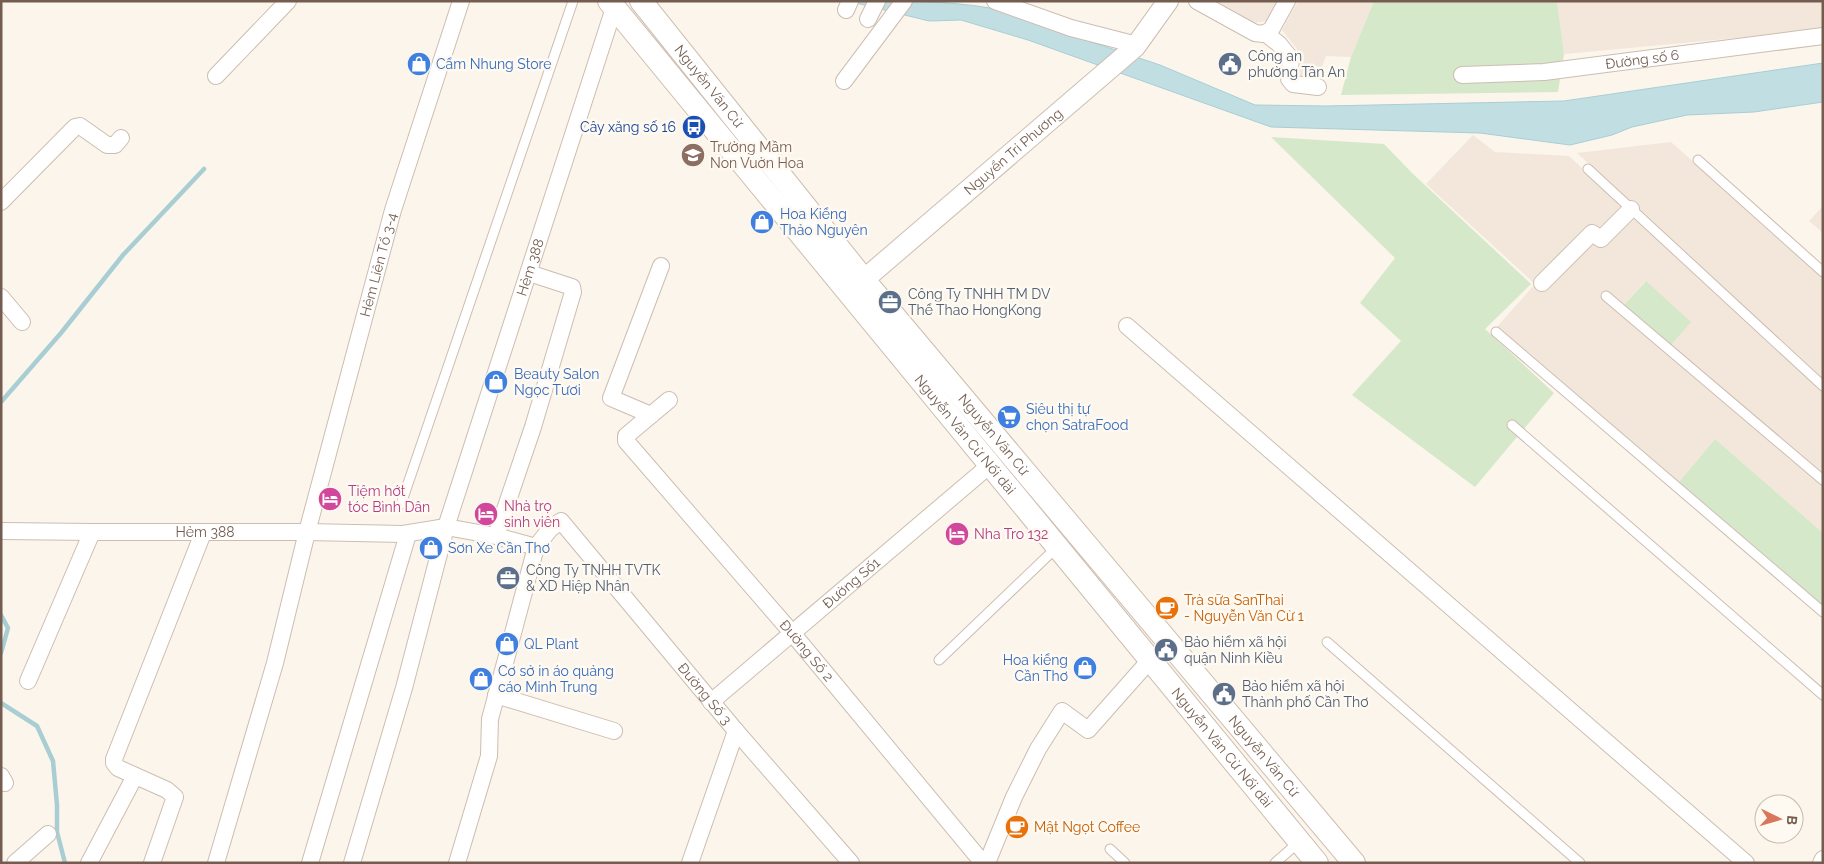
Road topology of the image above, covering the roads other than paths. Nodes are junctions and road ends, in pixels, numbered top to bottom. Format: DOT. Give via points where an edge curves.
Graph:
graph roads {
  1 [pos="288,1"];
  2 [pos="461,1"];
  3 [pos="573,1"];
  4 [pos="641,1"];
  5 [pos="904,1"];
  6 [pos="995,1"];
  7 [pos="1168,1"];
  8 [pos="1196,1"];
  9 [pos="1287,1"];
  10 [pos="612,4"];
  11 [pos="1264,34"];
  12 [pos="1823,36"];
  13 [pos="1136,46"];
  14 [pos="1462,75"];
  15 [pos="216,76"];
  16 [pos="844,81"];
  17 [pos="1318,87"];
  18 [pos="121,138"];
  19 [pos="1698,160"];
  20 [pos="1588,169"];
  21 [pos="1,202"];
  22 [pos="1631,209"];
  23 [pos="661,266"];
  24 [pos="1823,272"];
  25 [pos="529,273"];
  26 [pos="1542,284"];
  27 [pos="857,286"];
  28 [pos="1606,296"];
  29 [pos="1,297"];
  30 [pos="22,322"];
  31 [pos="1127,326"];
  32 [pos="1496,332"];
  33 [pos="1823,386"];
  34 [pos="669,400"];
  35 [pos="651,415"];
  36 [pos="1512,425"];
  37 [pos="990,465"];
  38 [pos="1823,480"];
  39 [pos="402,504"];
  40 [pos="446,527"];
  41 [pos="1,531"];
  42 [pos="92,532"];
  43 [pos="306,532"];
  44 [pos="202,533"];
  45 [pos="408,534"];
  46 [pos="496,536"];
  47 [pos="536,547"];
  48 [pos="1057,547"];
  49 [pos="1823,612"];
  50 [pos="793,634"];
  51 [pos="1327,642"];
  52 [pos="939,660"];
  53 [pos="1150,660"];
  54 [pos="28,681"];
  55 [pos="496,695"];
  56 [pos="1823,696"];
  57 [pos="711,702"];
  58 [pos="614,731"];
  59 [pos="736,731"];
  60 [pos="136,776"];
  61 [pos="1320,823"];
  62 [pos="48,834"];
  63 [pos="1299,841"];
  64 [pos="1110,849"];
  65 [pos="1823,859"];
  66 [pos="15,863"];
  67 [pos="89,863"];
  68 [pos="152,863"];
  69 [pos="216,863"];
  70 [pos="310,863"];
  71 [pos="352,863"];
  72 [pos="457,863"];
  73 [pos="690,863"];
  74 [pos="851,863"];
  75 [pos="983,863"];
  76 [pos="987,863"];
  77 [pos="1125,863"];
  78 [pos="1275,863"];
  79 [pos="1317,863"];
  80 [pos="1354,863"];
  81 [pos="1580,863"];
  82 [pos="1746,863"];
  83 [pos="1821,863"];
  1 -- 15 [label="street"];
  2 -- 43 [label="street, Hẻm Liên Tổ 3-4" via="393,210"];
  3 -- 39 [label="lane"];
  4 -- 27 [label="main road, Nguyễn Văn Cừ"];
  5 -- 16 [label="street"];
  6 -- 13 [label="street" via="1071,28"];
  7 -- 13 [label="street, Nguyển Tri Phương"];
  8 -- 11 [label="street"];
  9 -- 11 [label="street" via="1271,30"];
  10 -- 25 [label="street, Hẻm 388"];
  10 -- 27 [label="main road, Nguyễn Văn Cừ Nối dài"];
  11 -- 17 [label="street" via="1279,44 1291,60 1289,79 1293,84"];
  12 -- 14 [label="street, Đường số 6" via="1544,72"];
  13 -- 27 [label="street, Nguyển Tri Phương"];
  18 -- 21 [label="street" via="115,145 107,145 80,126 75,127"];
  19 -- 24 [label="lane"];
  20 -- 22 [label="lane"];
  22 -- 26 [label="street" via="1601,239 1592,233"];
  22 -- 33 [label="lane"];
  23 -- 35 [label="street" via="608,404"];
  25 -- 40 [label="street, Hẻm 388"];
  25 -- 46 [label="street" via="572,287 574,292"];
  27 -- 37 [label="main road, Nguyễn Văn Cừ Nối dài"];
  27 -- 61 [label="main road, Nguyễn Văn Cừ"];
  28 -- 38 [label="lane"];
  29 -- 30 [label="street"];
  31 -- 82 [label="street"];
  32 -- 49 [label="lane"];
  34 -- 35 [label="street"];
  35 -- 50 [label="street, Đường Số 2" via="626,436 626,441"];
  36 -- 56 [label="lane"];
  37 -- 48 [label="main road, Nguyễn Văn Cừ Nối dài"];
  37 -- 50 [label="street, Đường Số1"];
  40 -- 45 [label="street, Hẻm 388"];
  40 -- 46 [label="street, Hẻm 388"];
  40 -- 71 [label="street, Hẻm 388" via="404,688"];
  41 -- 42 [label="street, Hẻm 388"];
  42 -- 44 [label="street, Hẻm 388"];
  42 -- 54 [label="street"];
  43 -- 44 [label="street, Hẻm 388"];
  43 -- 45 [label="street, Hẻm 388"];
  43 -- 69 [label="street, Hẻm Liên Tổ 3-4" via="275,662"];
  44 -- 60 [label="street" via="114,759 118,768"];
  45 -- 70 [label="street"];
  46 -- 47 [label="street, Hẻm 388"];
  47 -- 55 [label="street"];
  47 -- 57 [label="street, Đường Số 3" via="561,521"];
  48 -- 52 [label="lane"];
  48 -- 53 [label="main road, Nguyễn Văn Cừ Nối dài"];
  50 -- 57 [label="street, Đường Số1"];
  50 -- 75 [label="street, Đường Số 2"];
  51 -- 81 [label="lane"];
  53 -- 63 [label="main road, Nguyễn Văn Cừ Nối dài"];
  53 -- 76 [label="street" via="1088,730 1062,711 1014,797"];
  55 -- 58 [label="street"];
  55 -- 72 [label="street" via="489,726 489,756"];
  57 -- 59 [label="street, Đường Số 3"];
  59 -- 73 [label="street"];
  59 -- 74 [label="street, Đường Số 3"];
  60 -- 67 [label="street"];
  60 -- 68 [label="street" via="175,797"];
  61 -- 63 [label="main road"];
  61 -- 80 [label="main road, Nguyễn Văn Cừ"];
  62 -- 66 [label="street"];
  63 -- 78 [label="lane"];
  63 -- 79 [label="main road, Nguyễn Văn Cừ Nối dài"];
  64 -- 77 [label="lane"];
  65 -- 83 [label="street"];
}
